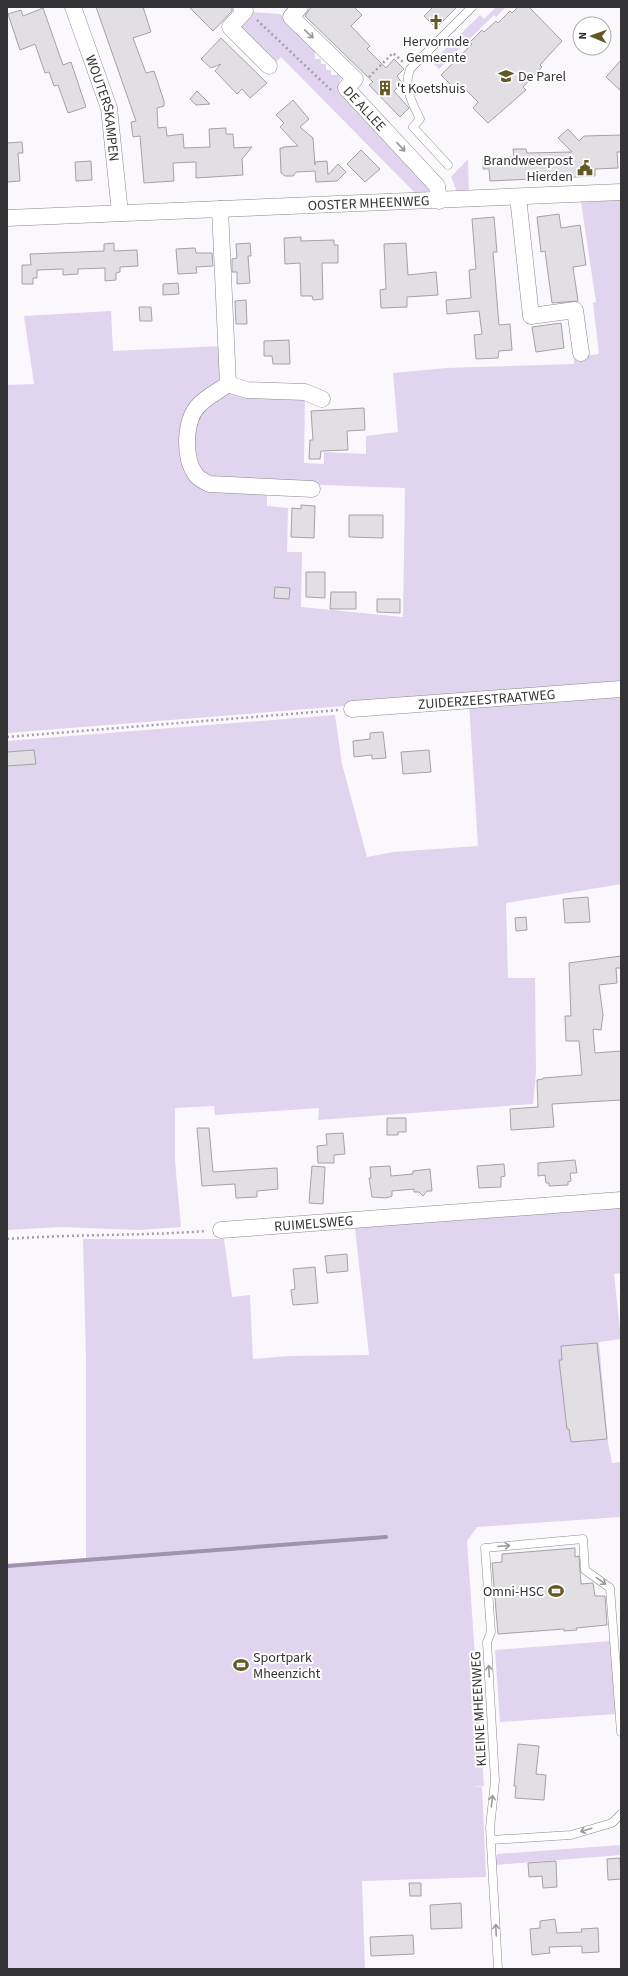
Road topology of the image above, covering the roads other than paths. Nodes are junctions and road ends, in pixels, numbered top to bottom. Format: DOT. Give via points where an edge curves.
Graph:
graph roads {
  1 [pos="73,7"];
  2 [pos="300,7"];
  3 [pos="472,7"];
  4 [pos="243,9"];
  5 [pos="269,66"];
  6 [pos="448,165"];
  7 [pos="621,192"];
  8 [pos="518,197"];
  9 [pos="438,201"];
  10 [pos="220,209"];
  11 [pos="120,213"];
  12 [pos="7,218"];
  13 [pos="581,353"];
  14 [pos="228,384"];
  15 [pos="322,399"];
  16 [pos="312,489"];
  17 [pos="621,689"];
  18 [pos="352,709"];
  19 [pos="621,1200"];
  20 [pos="221,1230"];
  21 [pos="621,1732"];
  22 [pos="621,1814"];
  23 [pos="491,1840"];
  24 [pos="498,1969"];
  1 -- 11 [label="street, WOUTERSKAMPEN" via="109,108"];
  2 -- 9 [label="street, DE ALLEE, one-way" via="291,16 355,79 346,88 344,95 437,186"];
  3 -- 6 [label="lane" via="410,69 407,81 409,97 420,119 413,127"];
  4 -- 5 [label="street" via="230,27"];
  7 -- 8 [label="street, OOSTER MHEENWEG"];
  8 -- 9 [label="street, OOSTER MHEENWEG"];
  8 -- 13 [label="street" via="531,316 575,310"];
  9 -- 10 [label="street, OOSTER MHEENWEG"];
  10 -- 11 [label="street, OOSTER MHEENWEG"];
  10 -- 14 [label="street"];
  11 -- 12 [label="street, OOSTER MHEENWEG"];
  14 -- 15 [label="street" via="247,390 305,392"];
  14 -- 16 [label="street" via="193,412 188,453 196,475 209,484"];
  17 -- 18 [label="street, ZUIDERZEESTRAATWEG"];
  19 -- 20 [label="street, RUIMELSWEG"];
  23 -- 21 [label="lane, KLEINE MHEENWEG, one-way" via="490,1816 495,1781 487,1642 491,1632 485,1548 583,1539 586,1570 610,1588"];
  22 -- 23 [label="lane, one-way" via="612,1823 571,1835"];
  24 -- 23 [label="lane, KLEINE MHEENWEG, one-way"];
}
